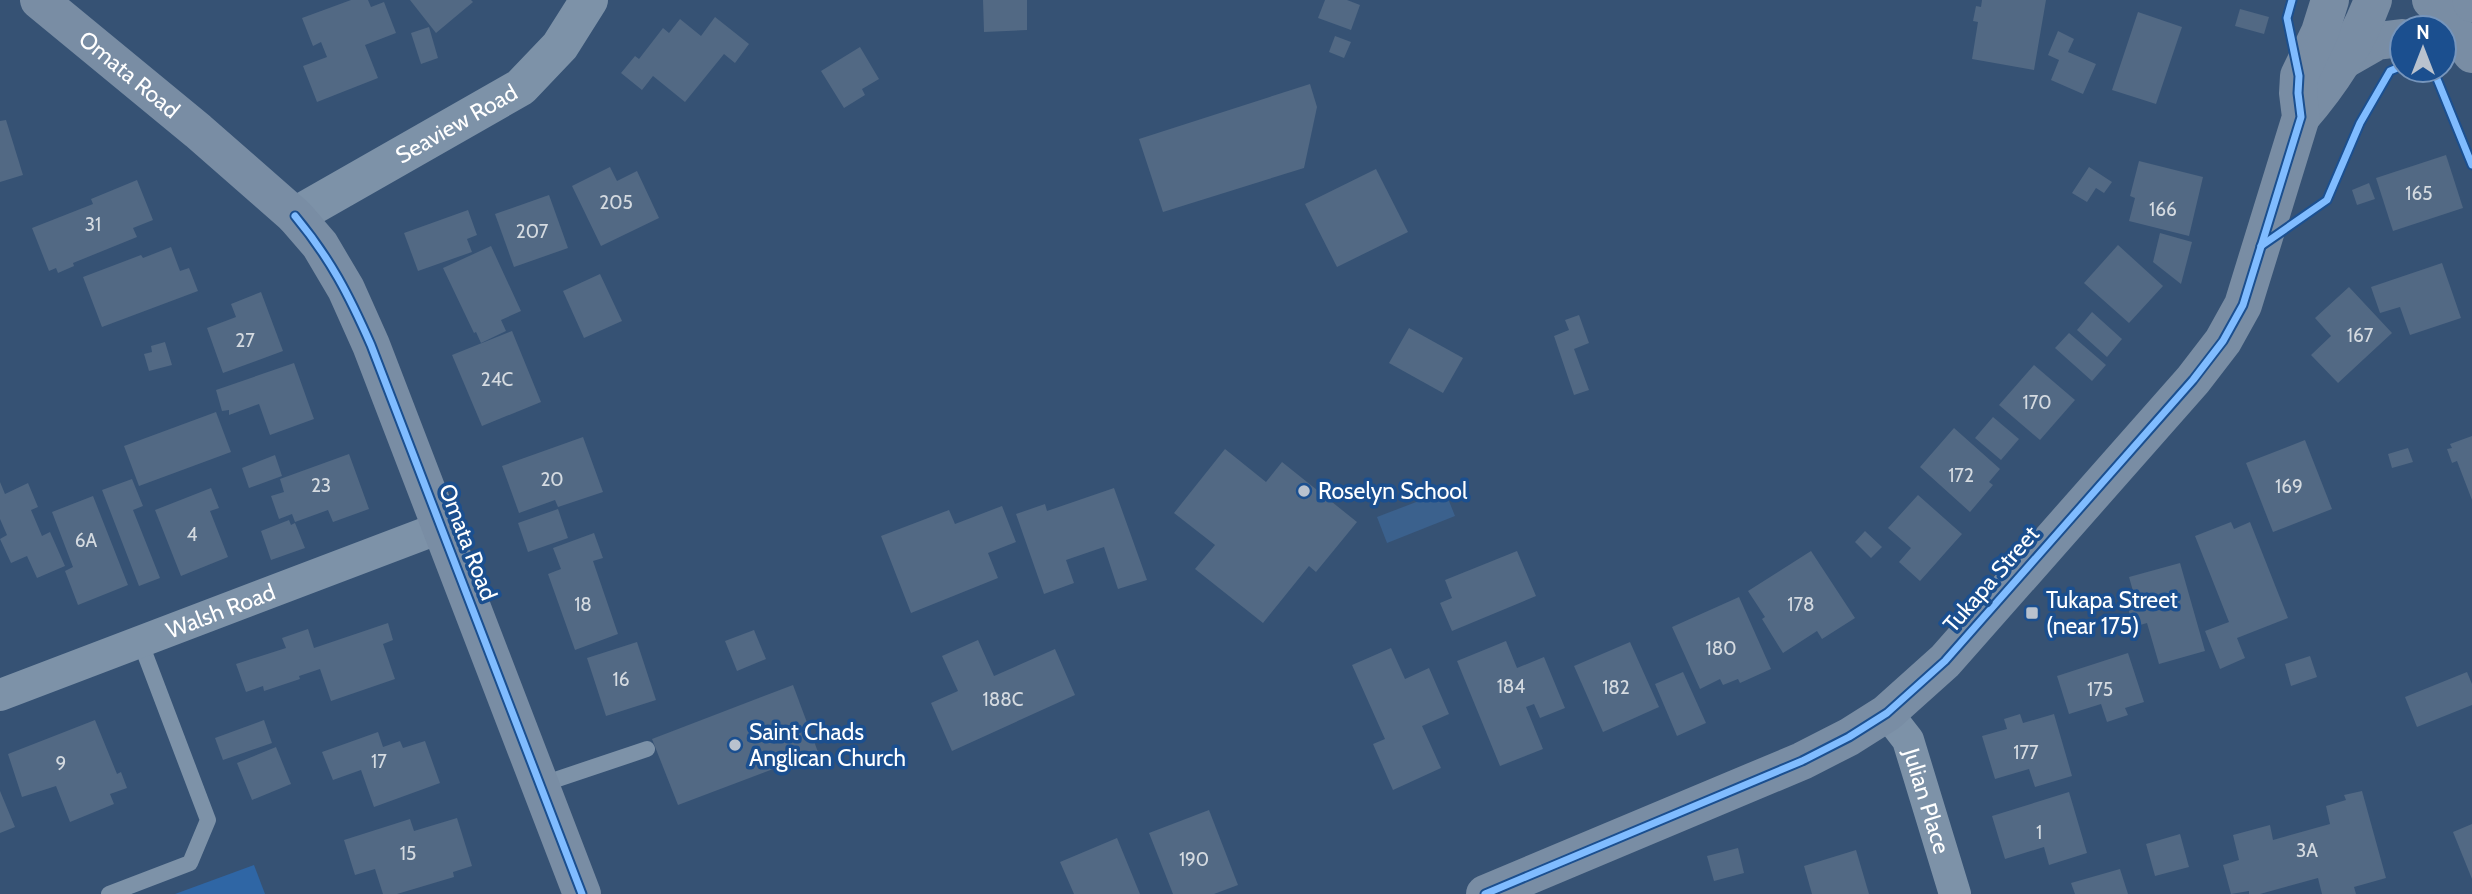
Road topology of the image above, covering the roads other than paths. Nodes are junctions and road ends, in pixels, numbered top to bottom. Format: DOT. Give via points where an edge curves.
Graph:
graph roads {
  1 [pos="39,0"];
  2 [pos="589,0"];
  3 [pos="2330,0"];
  4 [pos="2374,0"];
  5 [pos="2431,0"];
  6 [pos="2388,40"];
  7 [pos="2472,54"];
  8 [pos="2342,61"];
  9 [pos="2301,117"];
  10 [pos="295,216"];
  11 [pos="442,527"];
  12 [pos="140,641"];
  13 [pos="0,695"];
  14 [pos="1887,713"];
  15 [pos="647,749"];
  16 [pos="540,785"];
  17 [pos="109,894"];
  18 [pos="582,894"];
  19 [pos="1485,894"];
  20 [pos="1955,894"];
  1 -- 10 [label="main road, Omata Road"];
  2 -- 10 [label="street, Seaview Road" via="560,46 522,87"];
  3 -- 9 [label="main road, Tukapa Street" via="2299,76"];
  4 -- 8 [label="main road, Tukapa Street"];
  5 -- 7 [label="main road"];
  6 -- 8 [label="main road"];
  8 -- 9 [label="main road, Tukapa Street"];
  9 -- 14 [label="main road, Tukapa Street" via="2243,305 2223,341 1945,662"];
  10 -- 11 [label="main road, Omata Road" via="320,245 346,289"];
  11 -- 12 [label="street, Walsh Road"];
  11 -- 16 [label="main road, Omata Road"];
  12 -- 13 [label="street, Walsh Road"];
  12 -- 17 [label="lane" via="208,821 190,863"];
  14 -- 19 [label="main road, Tukapa Street" via="1802,761"];
  14 -- 20 [label="street, Julian Place" via="1909,740"];
  15 -- 16 [label="lane"];
  16 -- 18 [label="main road, Omata Road"];
}
